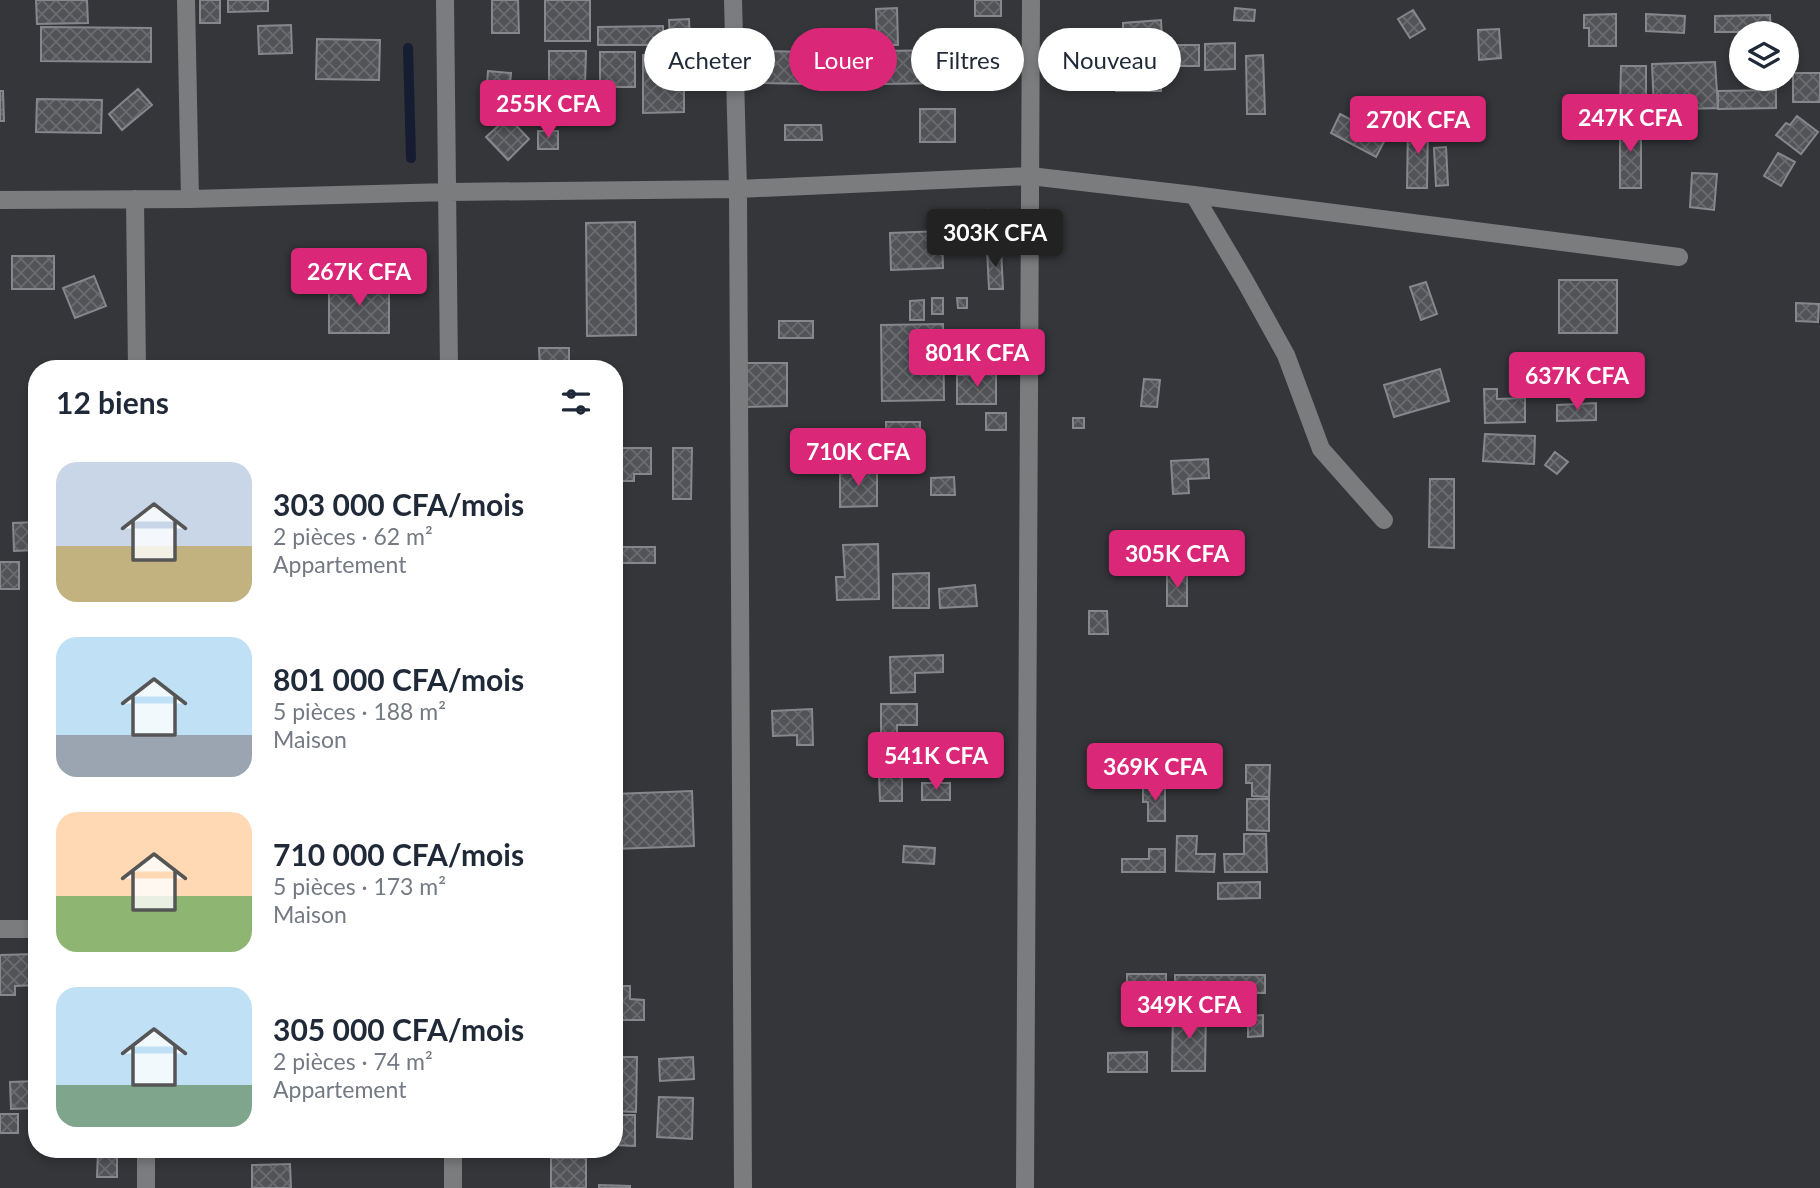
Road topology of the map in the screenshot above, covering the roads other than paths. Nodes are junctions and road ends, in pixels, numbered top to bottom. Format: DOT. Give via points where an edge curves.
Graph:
graph roads {
  1 [pos="186,0"];
  2 [pos="445,0"];
  3 [pos="733,0"];
  4 [pos="1031,0"];
  5 [pos="1030,176"];
  6 [pos="737,189"];
  7 [pos="448,192"];
  8 [pos="1194,195"];
  9 [pos="190,199"];
  10 [pos="0,200"];
  11 [pos="135,200"];
  12 [pos="1679,257"];
  13 [pos="137,360"];
  14 [pos="449,360"];
  15 [pos="1384,520"];
  16 [pos="0,929"];
  17 [pos="28,929"];
  18 [pos="146,1158"];
  19 [pos="453,1158"];
  20 [pos="146,1188"];
  21 [pos="453,1188"];
  22 [pos="743,1188"];
  23 [pos="1026,1188"];
  1 -- 9 [label="street"];
  2 -- 7 [label="street"];
  3 -- 6 [label="street"];
  4 -- 5 [label="street"];
  5 -- 6 [label="street"];
  5 -- 8 [label="street"];
  5 -- 23 [label="street"];
  6 -- 7 [label="street"];
  6 -- 22 [label="street"];
  7 -- 9 [label="street"];
  7 -- 14 [label="street"];
  8 -- 12 [label="street"];
  8 -- 15 [label="street" via="1286,355 1321,449"];
  9 -- 11 [label="street"];
  10 -- 11 [label="street"];
  11 -- 13 [label="street"];
  16 -- 17 [label="street"];
  18 -- 20 [label="street"];
  19 -- 21 [label="street"];
}
